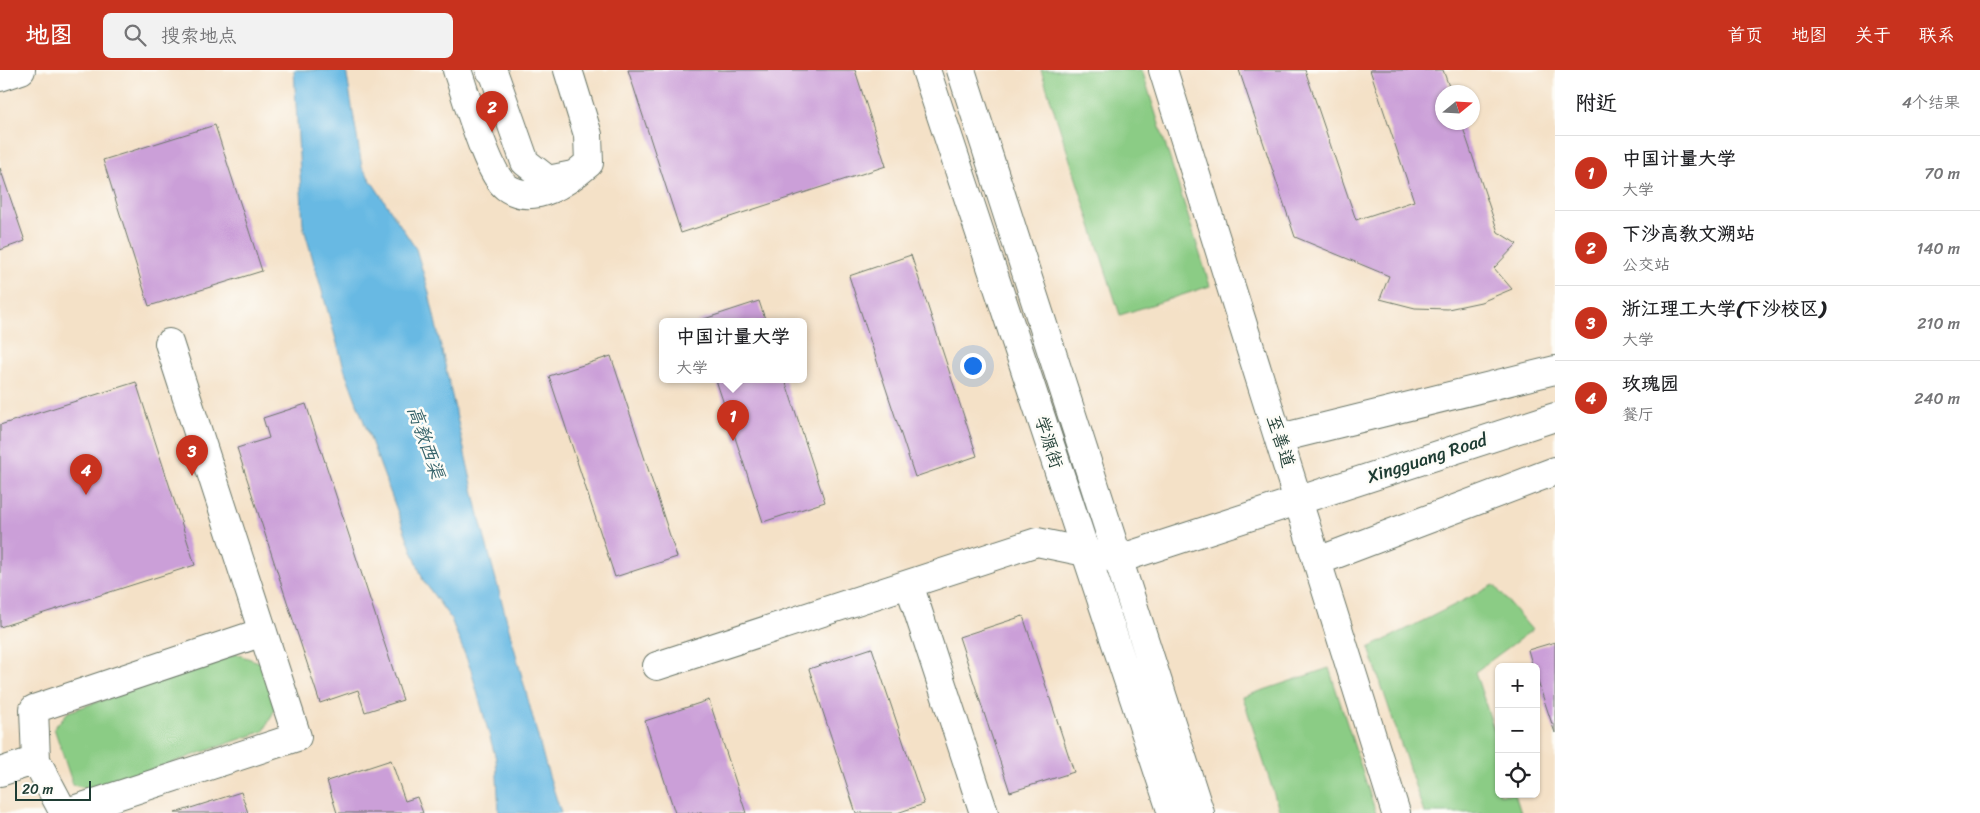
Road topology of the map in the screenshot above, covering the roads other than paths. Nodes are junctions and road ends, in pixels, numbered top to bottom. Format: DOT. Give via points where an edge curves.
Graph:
graph roads {
  1 [pos="20,70"];
  2 [pos="457,70"];
  3 [pos="490,70"];
  4 [pos="568,70"];
  5 [pos="926,70"];
  6 [pos="961,70"];
  7 [pos="1163,70"];
  8 [pos="0,77"];
  9 [pos="576,174"];
  10 [pos="169,343"];
  11 [pos="1555,370"];
  12 [pos="1555,417"];
  13 [pos="1280,438"];
  14 [pos="1555,471"];
  15 [pos="1299,500"];
  16 [pos="1086,552"];
  17 [pos="1119,559"];
  18 [pos="1318,561"];
  19 [pos="909,584"];
  20 [pos="263,632"];
  21 [pos="657,666"];
  22 [pos="36,760"];
  23 [pos="0,772"];
  24 [pos="132,803"];
  25 [pos="984,813"];
  26 [pos="1172,813"];
  27 [pos="1200,813"];
  28 [pos="1396,813"];
  1 -- 8 [label="street"];
  2 -- 9 [label="street" via="491,167 506,187 526,195 548,190"];
  3 -- 9 [label="street" via="525,162 548,180"];
  4 -- 9 [label="street" via="588,135 589,163"];
  5 -- 16 [label="street, 学源街"];
  6 -- 17 [label="street, 学源街"];
  7 -- 13 [label="street, 至善道"];
  10 -- 20 [label="street"];
  11 -- 13 [label="street"];
  12 -- 15 [label="street, Xingguang Road"];
  13 -- 15 [label="street, 至善道"];
  14 -- 18 [label="street"];
  15 -- 17 [label="street, Xingguang Road"];
  15 -- 18 [label="street, 至善道"];
  16 -- 17 [label="street"];
  16 -- 19 [label="street" via="1037,542"];
  16 -- 26 [label="street, 学源街"];
  17 -- 27 [label="street, 学源街"];
  18 -- 28 [label="street, 至善道"];
  19 -- 21 [label="street"];
  19 -- 25 [label="street"];
  20 -- 22 [label="street" via="34,709"];
  20 -- 24 [label="street" via="297,737"];
  22 -- 23 [label="street"];
  22 -- 24 [label="street" via="64,813"];
}
